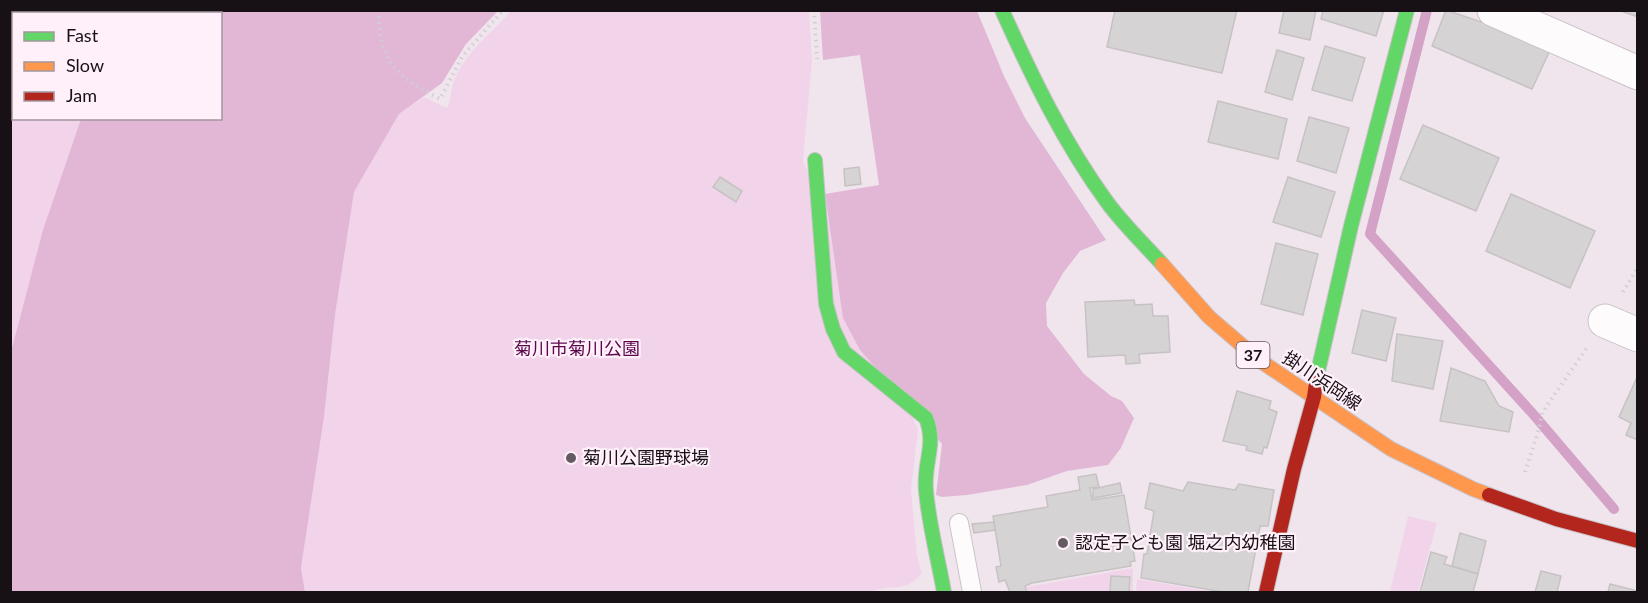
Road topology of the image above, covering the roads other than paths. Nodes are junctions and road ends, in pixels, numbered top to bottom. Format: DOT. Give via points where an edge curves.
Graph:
graph roads {
  1 [pos="1002,10"];
  2 [pos="1407,10"];
  3 [pos="1494,10"];
  4 [pos="1638,73"];
  5 [pos="815,160"];
  6 [pos="1605,321"];
  7 [pos="1638,335"];
  8 [pos="1314,397"];
  9 [pos="959,523"];
  10 [pos="1638,541"];
  11 [pos="1267,591"];
  12 [pos="944,592"];
  13 [pos="972,592"];
  1 -- 8 [label="street, 掛川浜岡線 / 37" via="1049,109 1108,204 1209,317 1259,360"];
  2 -- 8 [label="street" via="1351,226"];
  3 -- 4 [label="street"];
  5 -- 12 [label="street" via="826,304 833,329 844,352 926,418 930,428 933,439 925,474"];
  6 -- 7 [label="street"];
  8 -- 10 [label="street, 掛川浜岡線 / 37" via="1391,449 1473,489 1556,519"];
  8 -- 11 [label="street"];
  9 -- 13 [label="lane"];
}
